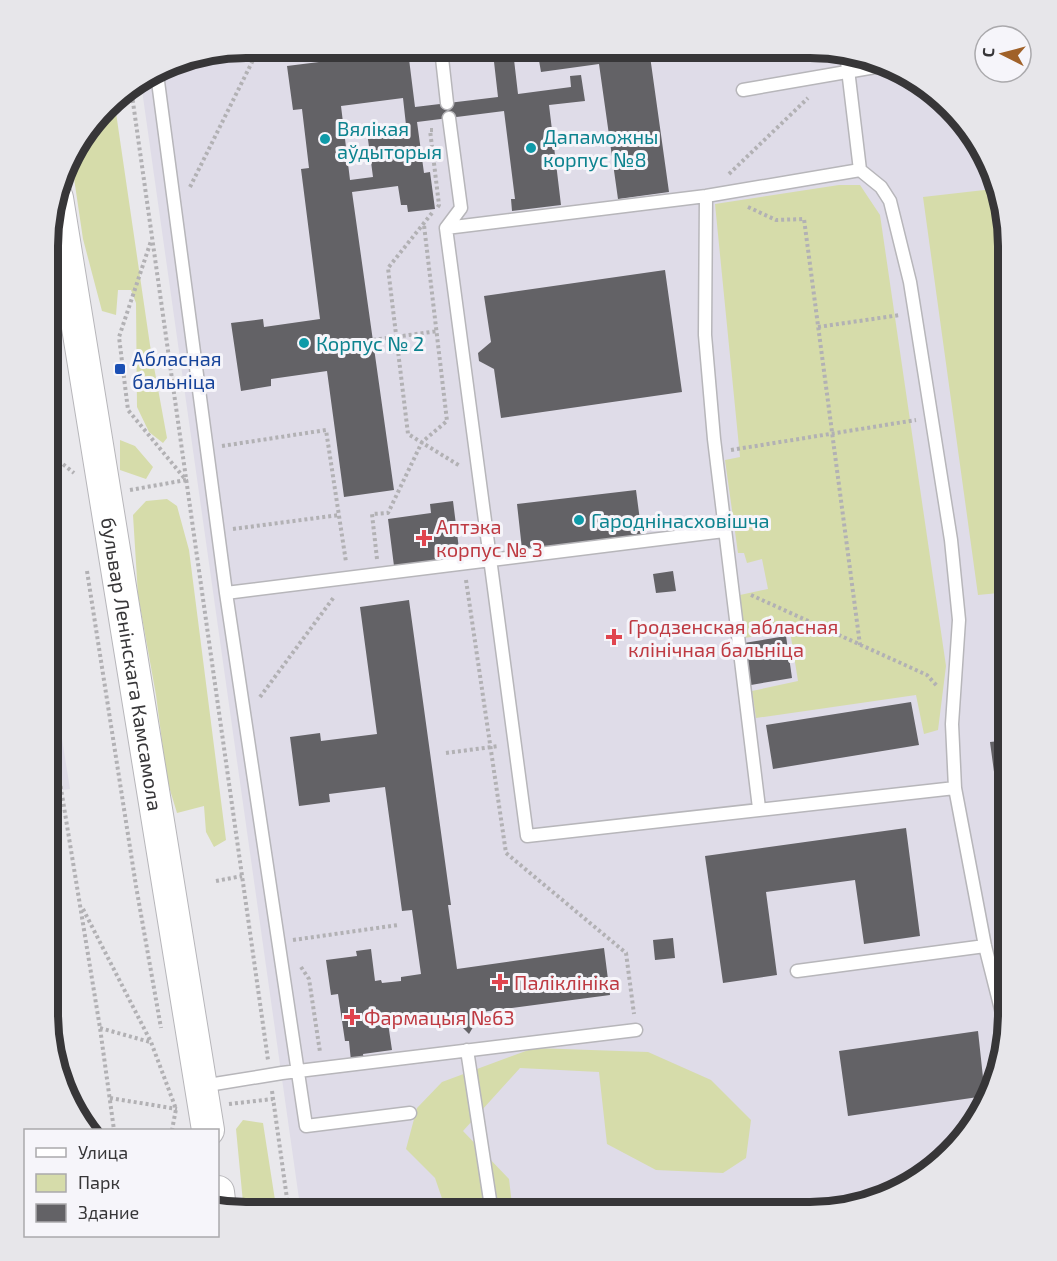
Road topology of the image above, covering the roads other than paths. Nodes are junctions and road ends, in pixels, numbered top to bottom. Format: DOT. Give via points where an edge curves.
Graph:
graph roads {
  1 [pos="442,59"];
  2 [pos="848,63"];
  3 [pos="868,68"];
  4 [pos="849,71"];
  5 [pos="157,81"];
  6 [pos="743,90"];
  7 [pos="447,103"];
  8 [pos="450,123"];
  9 [pos="860,170"];
  10 [pos="706,196"];
  11 [pos="60,219"];
  12 [pos="446,228"];
  13 [pos="723,531"];
  14 [pos="489,562"];
  15 [pos="226,593"];
  16 [pos="955,788"];
  17 [pos="759,808"];
  18 [pos="985,946"];
  19 [pos="797,971"];
  20 [pos="998,997"];
  21 [pos="636,1030"];
  22 [pos="467,1050"];
  23 [pos="299,1071"];
  24 [pos="202,1086"];
  25 [pos="410,1113"];
  26 [pos="208,1129"];
  27 [pos="490,1202"];
  1 -- 7 [label="lane"];
  2 -- 4 [label="lane"];
  3 -- 4 [label="lane"];
  4 -- 6 [label="lane"];
  4 -- 9 [label="lane"];
  5 -- 15 [label="lane"];
  8 -- 12 [label="lane" via="461,208"];
  9 -- 10 [label="lane"];
  9 -- 16 [label="lane" via="881,187 890,201 910,282 951,540 959,620 954,702"];
  10 -- 12 [label="lane"];
  10 -- 13 [label="lane" via="705,335"];
  11 -- 24 [label="street, бульвар Ленінскага Камсамола"];
  12 -- 14 [label="lane"];
  13 -- 14 [label="lane"];
  13 -- 17 [label="lane"];
  14 -- 15 [label="lane"];
  14 -- 17 [label="lane" via="527,836"];
  15 -- 23 [label="lane"];
  16 -- 17 [label="lane"];
  16 -- 18 [label="lane"];
  18 -- 19 [label="lane"];
  18 -- 20 [label="lane"];
  21 -- 22 [label="lane"];
  22 -- 23 [label="lane"];
  22 -- 27 [label="lane"];
  23 -- 24 [label="lane"];
  23 -- 25 [label="lane" via="306,1126"];
  24 -- 26 [label="street, бульвар Ленінскага Камсамола"];
}
